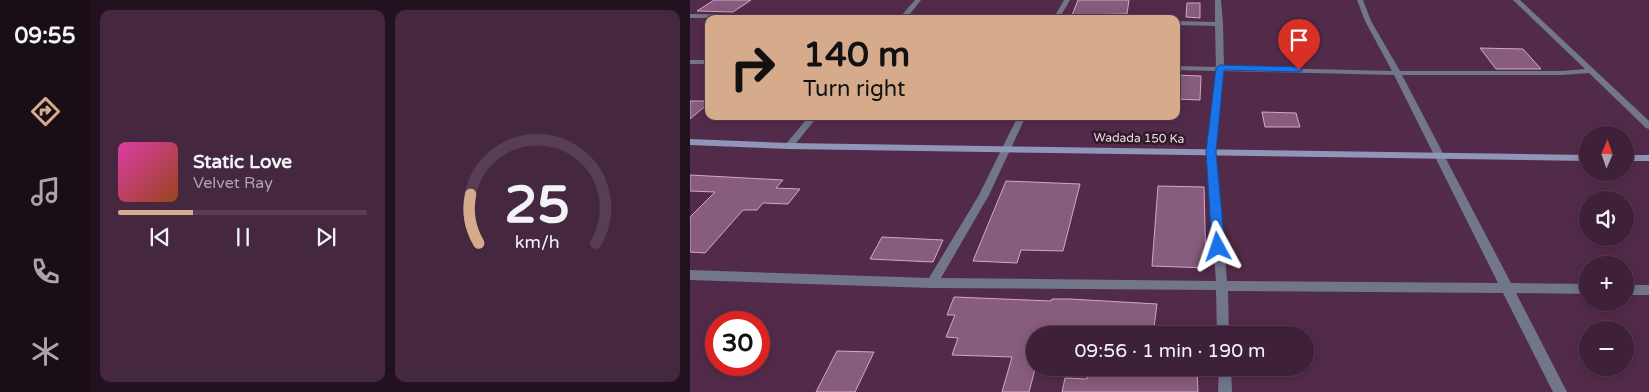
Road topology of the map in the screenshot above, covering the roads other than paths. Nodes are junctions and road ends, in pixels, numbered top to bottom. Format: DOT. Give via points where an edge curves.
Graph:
graph roads {
  1 [pos="918,0"];
  2 [pos="1067,0"];
  3 [pos="1218,0"];
  4 [pos="1360,0"];
  5 [pos="1516,0"];
  6 [pos="904,15"];
  7 [pos="1058,15"];
  8 [pos="690,16"];
  9 [pos="705,16"];
  10 [pos="1180,23"];
  11 [pos="1220,24"];
  12 [pos="690,62"];
  13 [pos="705,62"];
  14 [pos="1180,68"];
  15 [pos="1220,68"];
  16 [pos="1591,71"];
  17 [pos="1397,72"];
  18 [pos="811,120"];
  19 [pos="1020,120"];
  20 [pos="1649,126"];
  21 [pos="690,142"];
  22 [pos="789,146"];
  23 [pos="1008,149"];
  24 [pos="1211,152"];
  25 [pos="1440,155"];
  26 [pos="1579,158"];
  27 [pos="1634,158"];
  28 [pos="1649,158"];
  29 [pos="690,275"];
  30 [pos="932,283"];
  31 [pos="1222,285"];
  32 [pos="1505,287"];
  33 [pos="1579,289"];
  34 [pos="1634,290"];
  35 [pos="1649,290"];
  36 [pos="1223,326"];
  37 [pos="1225,376"];
  38 [pos="1226,392"];
  39 [pos="1560,392"];
  1 -- 6 [label="street"];
  2 -- 7 [label="street"];
  3 -- 11 [label="street"];
  4 -- 17 [label="street"];
  5 -- 16 [label="street"];
  8 -- 9 [label="street"];
  10 -- 11 [label="street"];
  11 -- 15 [label="street"];
  12 -- 13 [label="street"];
  14 -- 15 [label="street"];
  15 -- 17 [label="street"];
  15 -- 24 [label="street"];
  16 -- 17 [label="street"];
  16 -- 20 [label="street"];
  17 -- 25 [label="street"];
  18 -- 22 [label="street"];
  19 -- 23 [label="street"];
  21 -- 22 [label="street, Wadada 150 Ka"];
  22 -- 23 [label="street, Wadada 150 Ka"];
  23 -- 24 [label="street, Wadada 150 Ka"];
  23 -- 30 [label="street"];
  24 -- 25 [label="street, Wadada 150 Ka"];
  24 -- 31 [label="street"];
  25 -- 26 [label="street, Wadada 150 Ka"];
  25 -- 32 [label="street"];
  27 -- 28 [label="street"];
  29 -- 30 [label="street"];
  30 -- 31 [label="street"];
  31 -- 32 [label="street"];
  31 -- 36 [label="street"];
  32 -- 33 [label="street"];
  32 -- 39 [label="street"];
  34 -- 35 [label="street"];
  37 -- 38 [label="street"];
}
